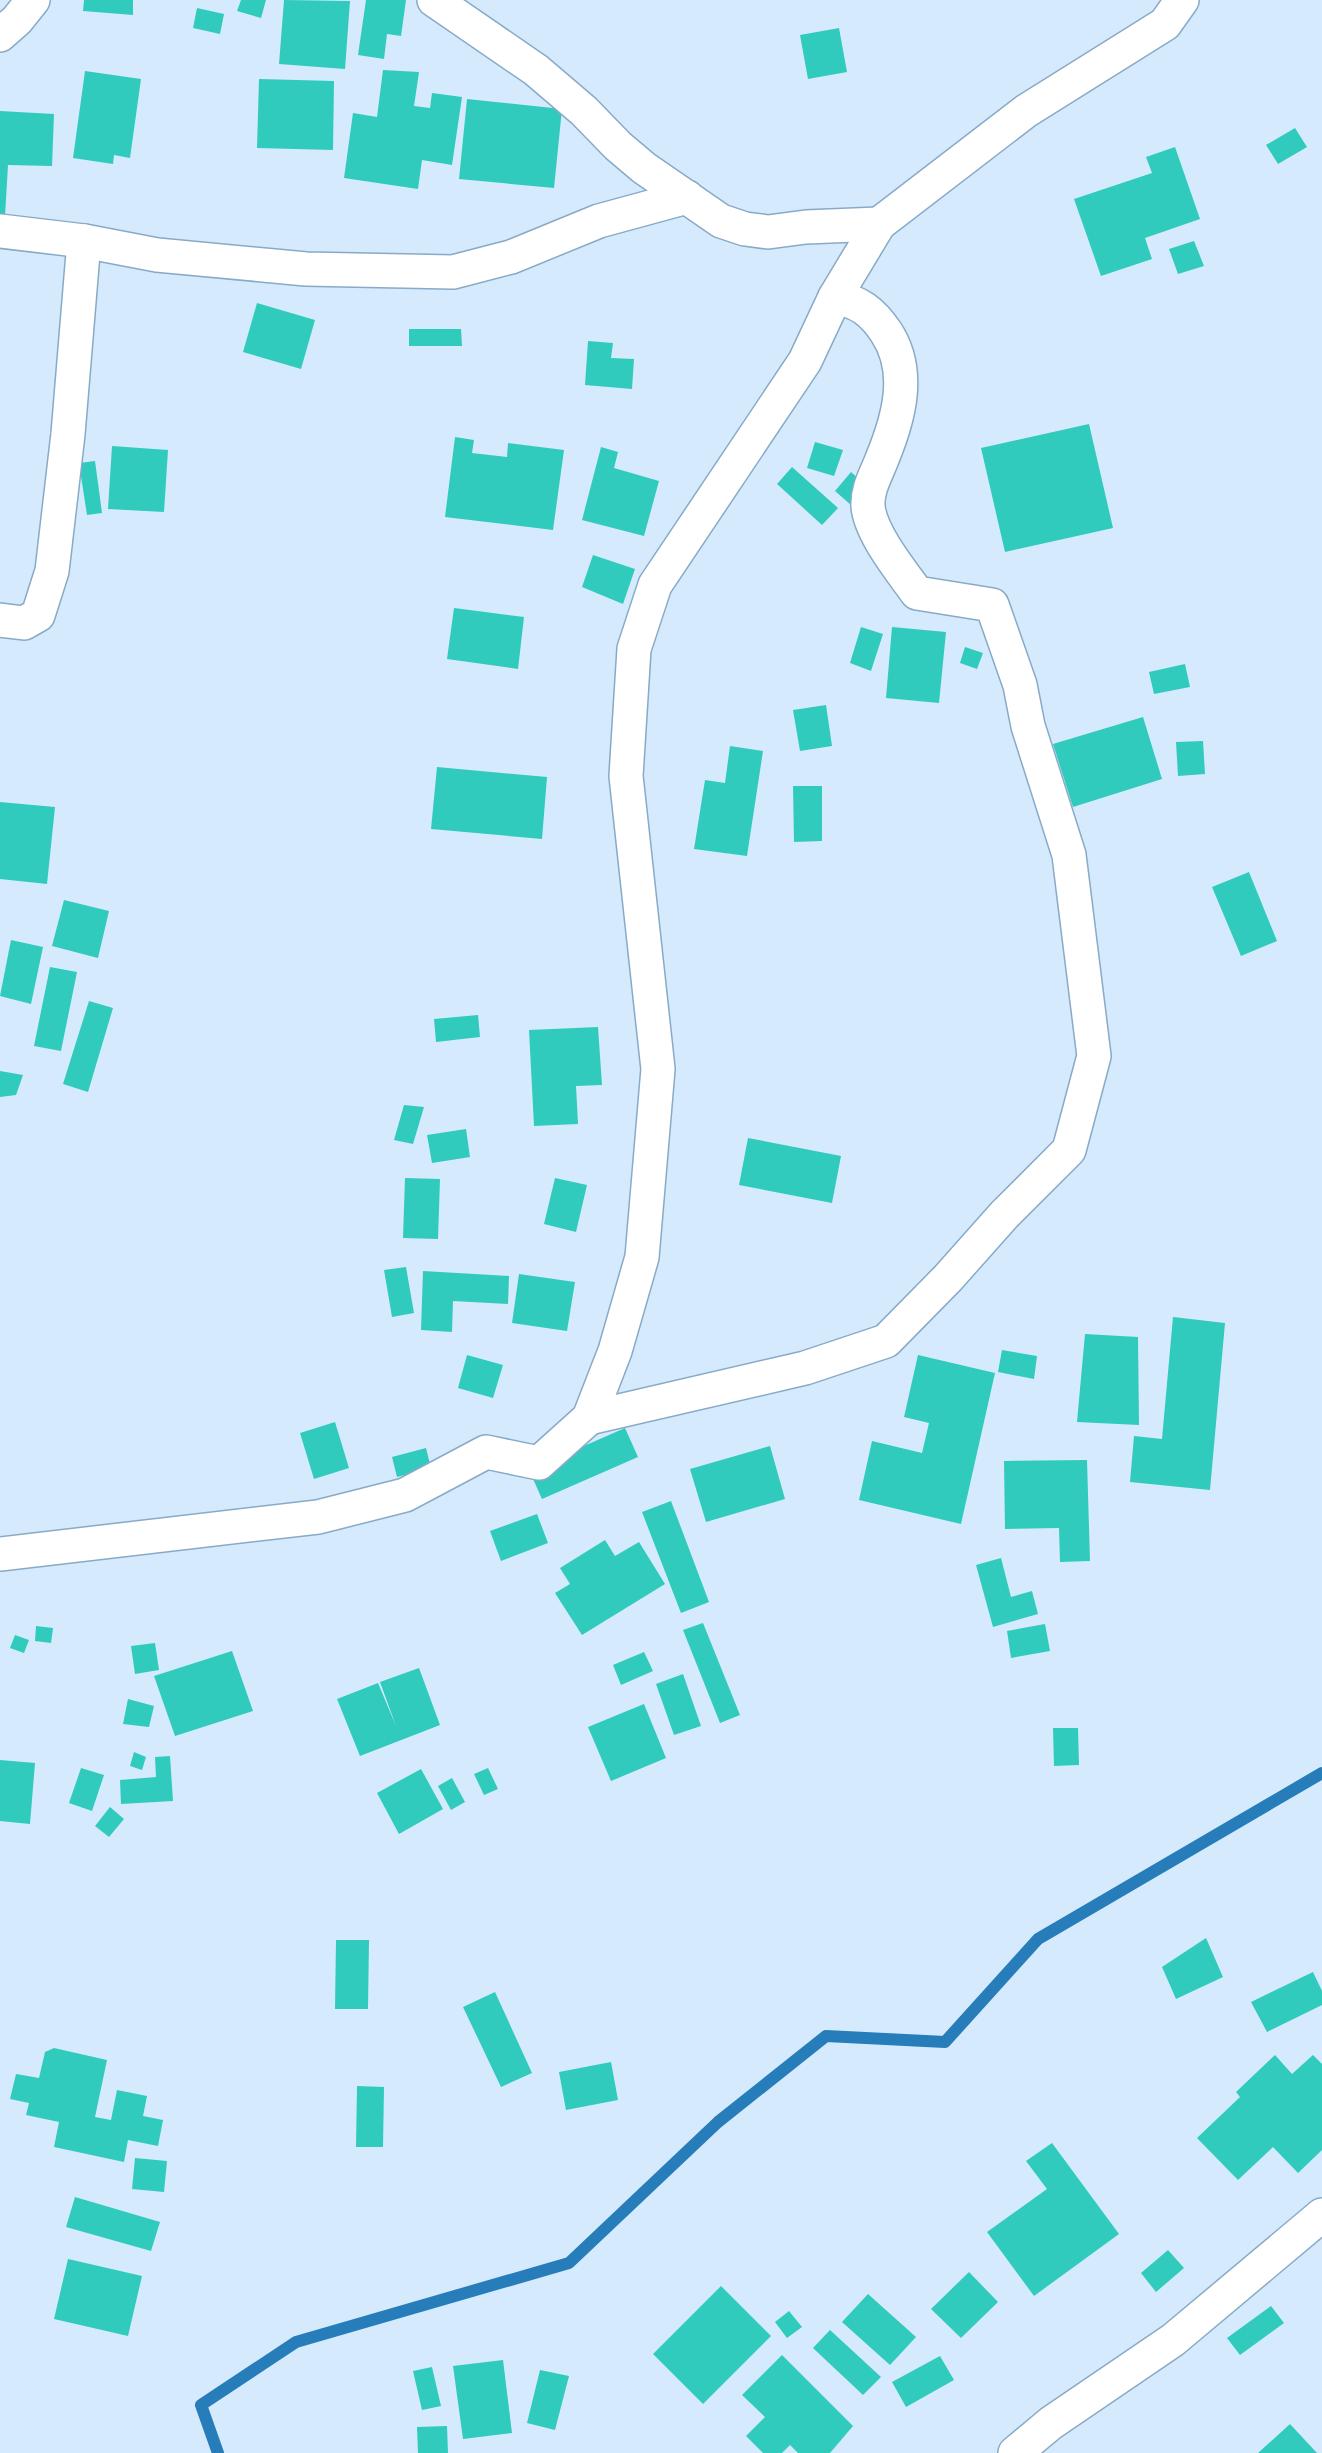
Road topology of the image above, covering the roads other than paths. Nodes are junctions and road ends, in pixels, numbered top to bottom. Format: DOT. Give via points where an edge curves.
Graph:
graph roads {
  1 [pos="33,0"];
  2 [pos="434,0"];
  3 [pos="1182,0"];
  4 [pos="0,35"];
  5 [pos="687,197"];
  6 [pos="879,224"];
  7 [pos="0,231"];
  8 [pos="84,241"];
  9 [pos="835,297"];
  10 [pos="0,620"];
  11 [pos="589,1418"];
  12 [pos="0,1554"];
  13 [pos="1322,2215"];
  14 [pos="1015,2453"];
  1 -- 4 [label="street"];
  2 -- 5 [label="street" via="536,70 644,168"];
  3 -- 6 [label="street" via="1165,24 1026,111"];
  5 -- 6 [label="street" via="722,221 753,231"];
  5 -- 8 [label="street" via="599,221 511,257 453,273 306,269 157,255"];
  6 -- 9 [label="street"];
  7 -- 8 [label="street"];
  8 -- 10 [label="street" via="69,434 52,571 38,615 24,622"];
  9 -- 11 [label="street" via="805,361 655,585 634,649 626,776 658,1069 642,1257 615,1351"];
  9 -- 11 [label="street" via="855,302 870,312 896,348 900,364 894,428 869,495 869,514 877,535 917,593 992,605 1020,685 1035,748 1069,855 1094,1056 1069,1150 886,1341 806,1368"];
  11 -- 12 [label="street" via="539,1463 486,1452 405,1495 318,1517"];
  13 -- 14 [label="street" via="1173,2340 1051,2423"];
}
